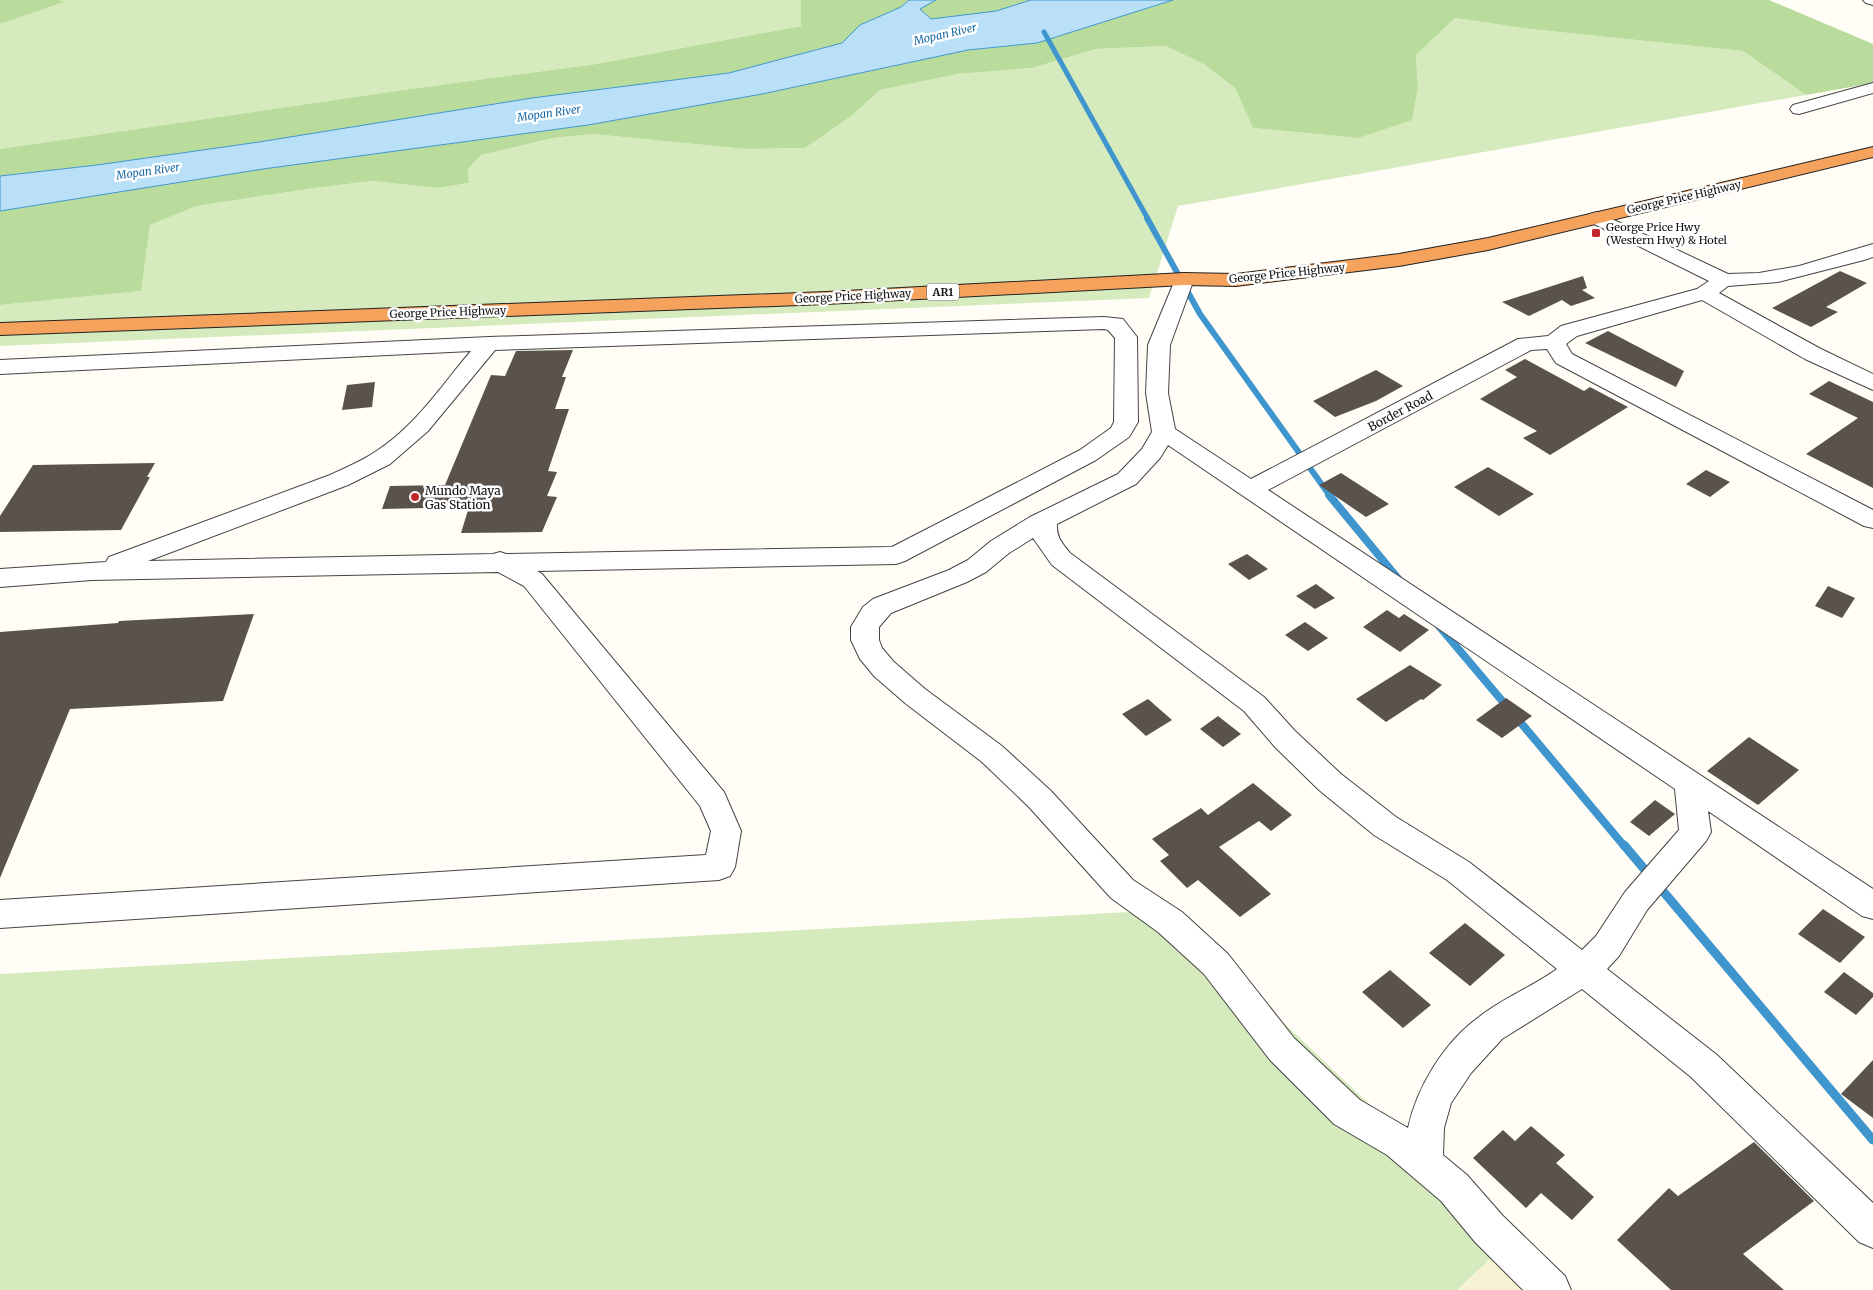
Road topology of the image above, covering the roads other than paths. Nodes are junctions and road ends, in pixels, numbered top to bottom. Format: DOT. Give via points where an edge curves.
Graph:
graph roads {
  1 [pos="1873,88"];
  2 [pos="1799,109"];
  3 [pos="1873,152"];
  4 [pos="1597,218"];
  5 [pos="1873,250"];
  6 [pos="1845,260"];
  7 [pos="1873,272"];
  8 [pos="1184,279"];
  9 [pos="1724,280"];
  10 [pos="1704,293"];
  11 [pos="0,329"];
  12 [pos="1554,342"];
  13 [pos="489,344"];
  14 [pos="0,367"];
  15 [pos="1873,383"];
  16 [pos="1164,432"];
  17 [pos="1250,490"];
  18 [pos="1046,519"];
  19 [pos="1873,520"];
  20 [pos="500,562"];
  21 [pos="92,571"];
  22 [pos="0,578"];
  23 [pos="1689,783"];
  24 [pos="1873,906"];
  25 [pos="0,914"];
  26 [pos="1583,969"];
  27 [pos="1424,1163"];
  28 [pos="1873,1229"];
  29 [pos="1551,1290"];
  1 -- 2 [label="street"];
  3 -- 4 [label="highway, George Price Highway / AR1"];
  4 -- 8 [label="highway, George Price Highway / AR1" via="1488,244 1399,260 1236,280"];
  4 -- 9 [label="street"];
  5 -- 6 [label="street"];
  6 -- 7 [label="street"];
  6 -- 9 [label="street" via="1744,282"];
  8 -- 11 [label="highway, George Price Highway / AR1" via="826,298"];
  8 -- 16 [label="street" via="1158,345 1157,393"];
  9 -- 10 [label="street"];
  10 -- 12 [label="street" via="1569,330"];
  10 -- 15 [label="street" via="1813,354"];
  12 -- 17 [label="street, Border Road" via="1526,344"];
  12 -- 19 [label="street" via="1564,358"];
  13 -- 14 [label="street"];
  13 -- 20 [label="street" via="1104,323 1115,324 1126,337 1126,422 1120,432 1088,455 896,555"];
  13 -- 21 [label="street" via="394,450 365,468 150,552"];
  16 -- 17 [label="street"];
  16 -- 18 [label="street" via="1152,453 1126,479"];
  17 -- 23 [label="street"];
  18 -- 26 [label="street" via="1044,541 1061,559 1254,704 1330,782 1385,826 1458,871"];
  18 -- 27 [label="street" via="1000,546 977,566 936,586 882,606 872,614 865,627 865,640 870,652 901,685 992,754 1040,799 1122,889 1170,922 1216,964 1282,1049 1347,1112 1400,1143"];
  20 -- 21 [label="street"];
  20 -- 25 [label="street" via="532,580 713,800 726,831 719,867"];
  21 -- 22 [label="street"];
  23 -- 24 [label="street"];
  23 -- 26 [label="street" via="1695,832 1677,857 1636,901 1603,951"];
  26 -- 27 [label="street" via="1490,1028 1452,1067 1432,1100 1424,1136"];
  26 -- 28 [label="street" via="1704,1066"];
  27 -- 29 [label="street" via="1454,1188 1489,1229"];
}
